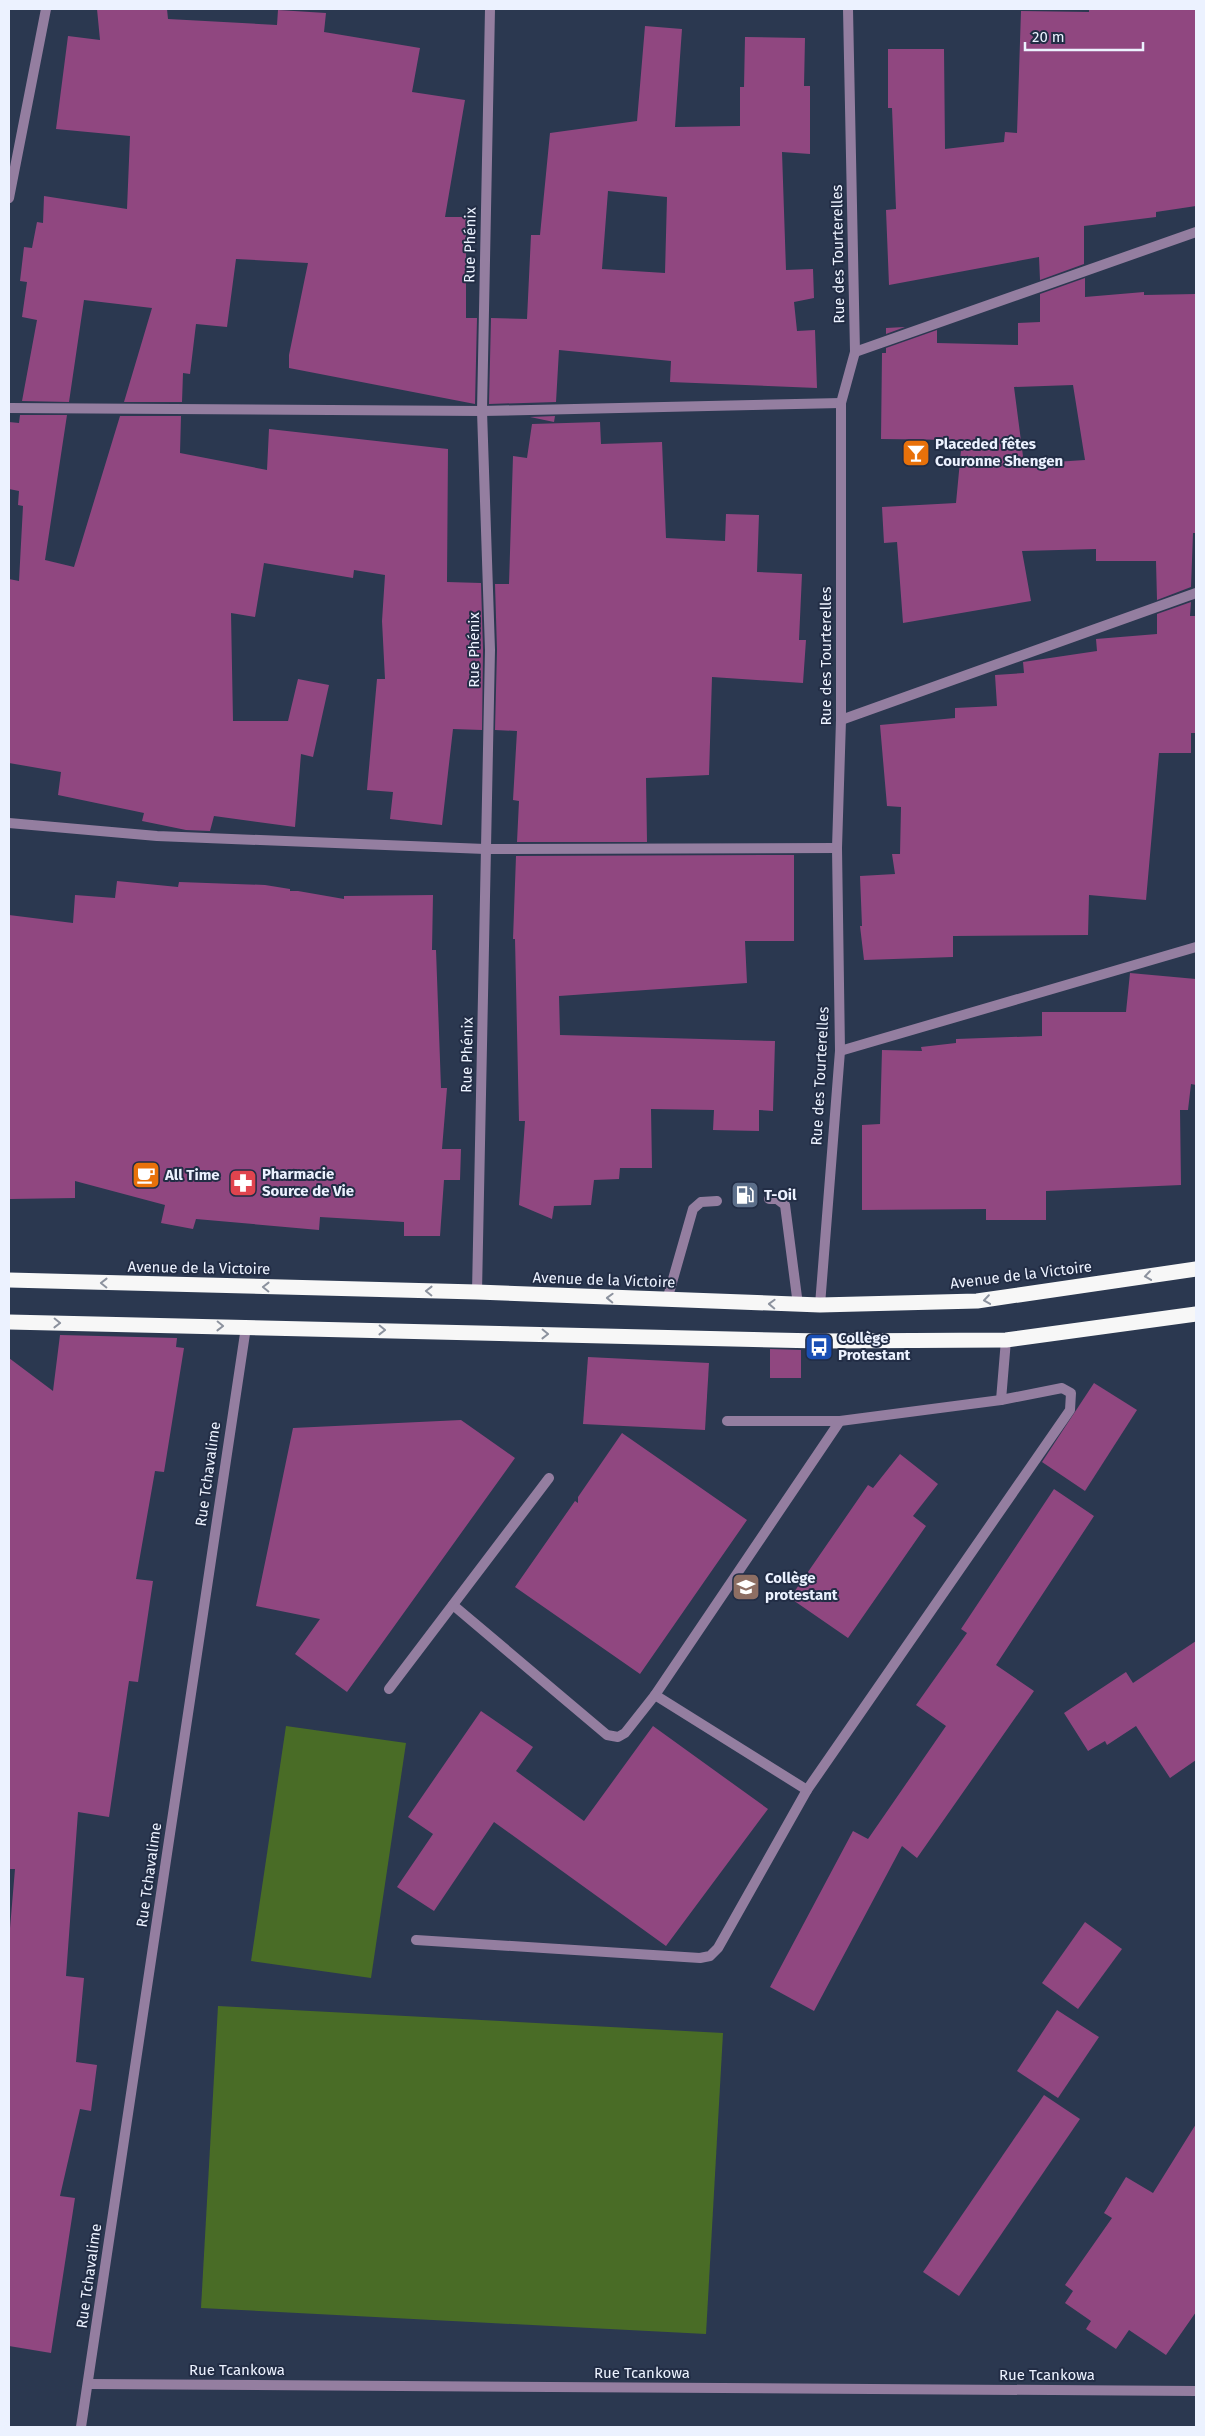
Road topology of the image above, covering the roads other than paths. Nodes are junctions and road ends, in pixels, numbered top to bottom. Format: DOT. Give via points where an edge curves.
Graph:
graph roads {
  1 [pos="46,9"];
  2 [pos="490,9"];
  3 [pos="848,9"];
  4 [pos="9,198"];
  5 [pos="1196,232"];
  6 [pos="854,352"];
  7 [pos="841,403"];
  8 [pos="9,408"];
  9 [pos="482,411"];
  10 [pos="1196,593"];
  11 [pos="841,720"];
  12 [pos="9,823"];
  13 [pos="837,848"];
  14 [pos="486,849"];
  15 [pos="1196,947"];
  16 [pos="840,1051"];
  17 [pos="769,1199"];
  18 [pos="717,1201"];
  19 [pos="1196,1269"];
  20 [pos="9,1280"];
  21 [pos="477,1292"];
  22 [pos="667,1300"];
  23 [pos="798,1305"];
  24 [pos="820,1305"];
  25 [pos="1196,1314"];
  26 [pos="9,1322"];
  27 [pos="246,1327"];
  28 [pos="1006,1340"];
  29 [pos="1001,1400"];
  30 [pos="727,1421"];
  31 [pos="840,1421"];
  32 [pos="550,1478"];
  33 [pos="453,1605"];
  34 [pos="389,1689"];
  35 [pos="654,1695"];
  36 [pos="808,1790"];
  37 [pos="416,1940"];
  38 [pos="88,2384"];
  39 [pos="1196,2391"];
  40 [pos="81,2427"];
  1 -- 4 [label="street"];
  2 -- 9 [label="street, Rue Phénix"];
  3 -- 6 [label="street, Rue des Tourterelles"];
  5 -- 6 [label="street"];
  6 -- 7 [label="street, Rue des Tourterelles"];
  7 -- 9 [label="street"];
  7 -- 11 [label="street, Rue des Tourterelles"];
  8 -- 9 [label="street"];
  9 -- 14 [label="street, Rue Phénix" via="490,650"];
  10 -- 11 [label="street"];
  11 -- 13 [label="street, Rue des Tourterelles"];
  12 -- 14 [label="street" via="157,836"];
  13 -- 14 [label="street"];
  13 -- 16 [label="street, Rue des Tourterelles"];
  14 -- 21 [label="street, Rue Phénix"];
  15 -- 16 [label="street"];
  16 -- 24 [label="street, Rue des Tourterelles"];
  17 -- 23 [label="street" via="777,1198 784,1205"];
  18 -- 22 [label="street" via="701,1202 693,1209"];
  19 -- 24 [label="highway, Avenue de la Victoire, one-way" via="978,1301"];
  21 -- 20 [label="highway, Avenue de la Victoire, one-way"];
  22 -- 21 [label="highway, Avenue de la Victoire, one-way"];
  23 -- 22 [label="highway, Avenue de la Victoire, one-way"];
  23 -- 24 [label="highway, Avenue de la Victoire"];
  25 -- 28 [label="highway"];
  26 -- 27 [label="highway, one-way"];
  27 -- 28 [label="highway, one-way" via="820,1341"];
  27 -- 38 [label="street, Rue Tchavalime"];
  28 -- 29 [label="street"];
  29 -- 31 [label="street"];
  29 -- 36 [label="street" via="1062,1388 1071,1394 1072,1403"];
  30 -- 31 [label="street"];
  31 -- 35 [label="street"];
  32 -- 33 [label="street"];
  33 -- 34 [label="street"];
  33 -- 35 [label="street" via="607,1735 618,1737 626,1733"];
  35 -- 36 [label="street"];
  36 -- 37 [label="street" via="718,1948 710,1956 700,1958"];
  38 -- 39 [label="street, Rue Tcankowa"];
  38 -- 40 [label="street, Rue Tchavalime"];
}
